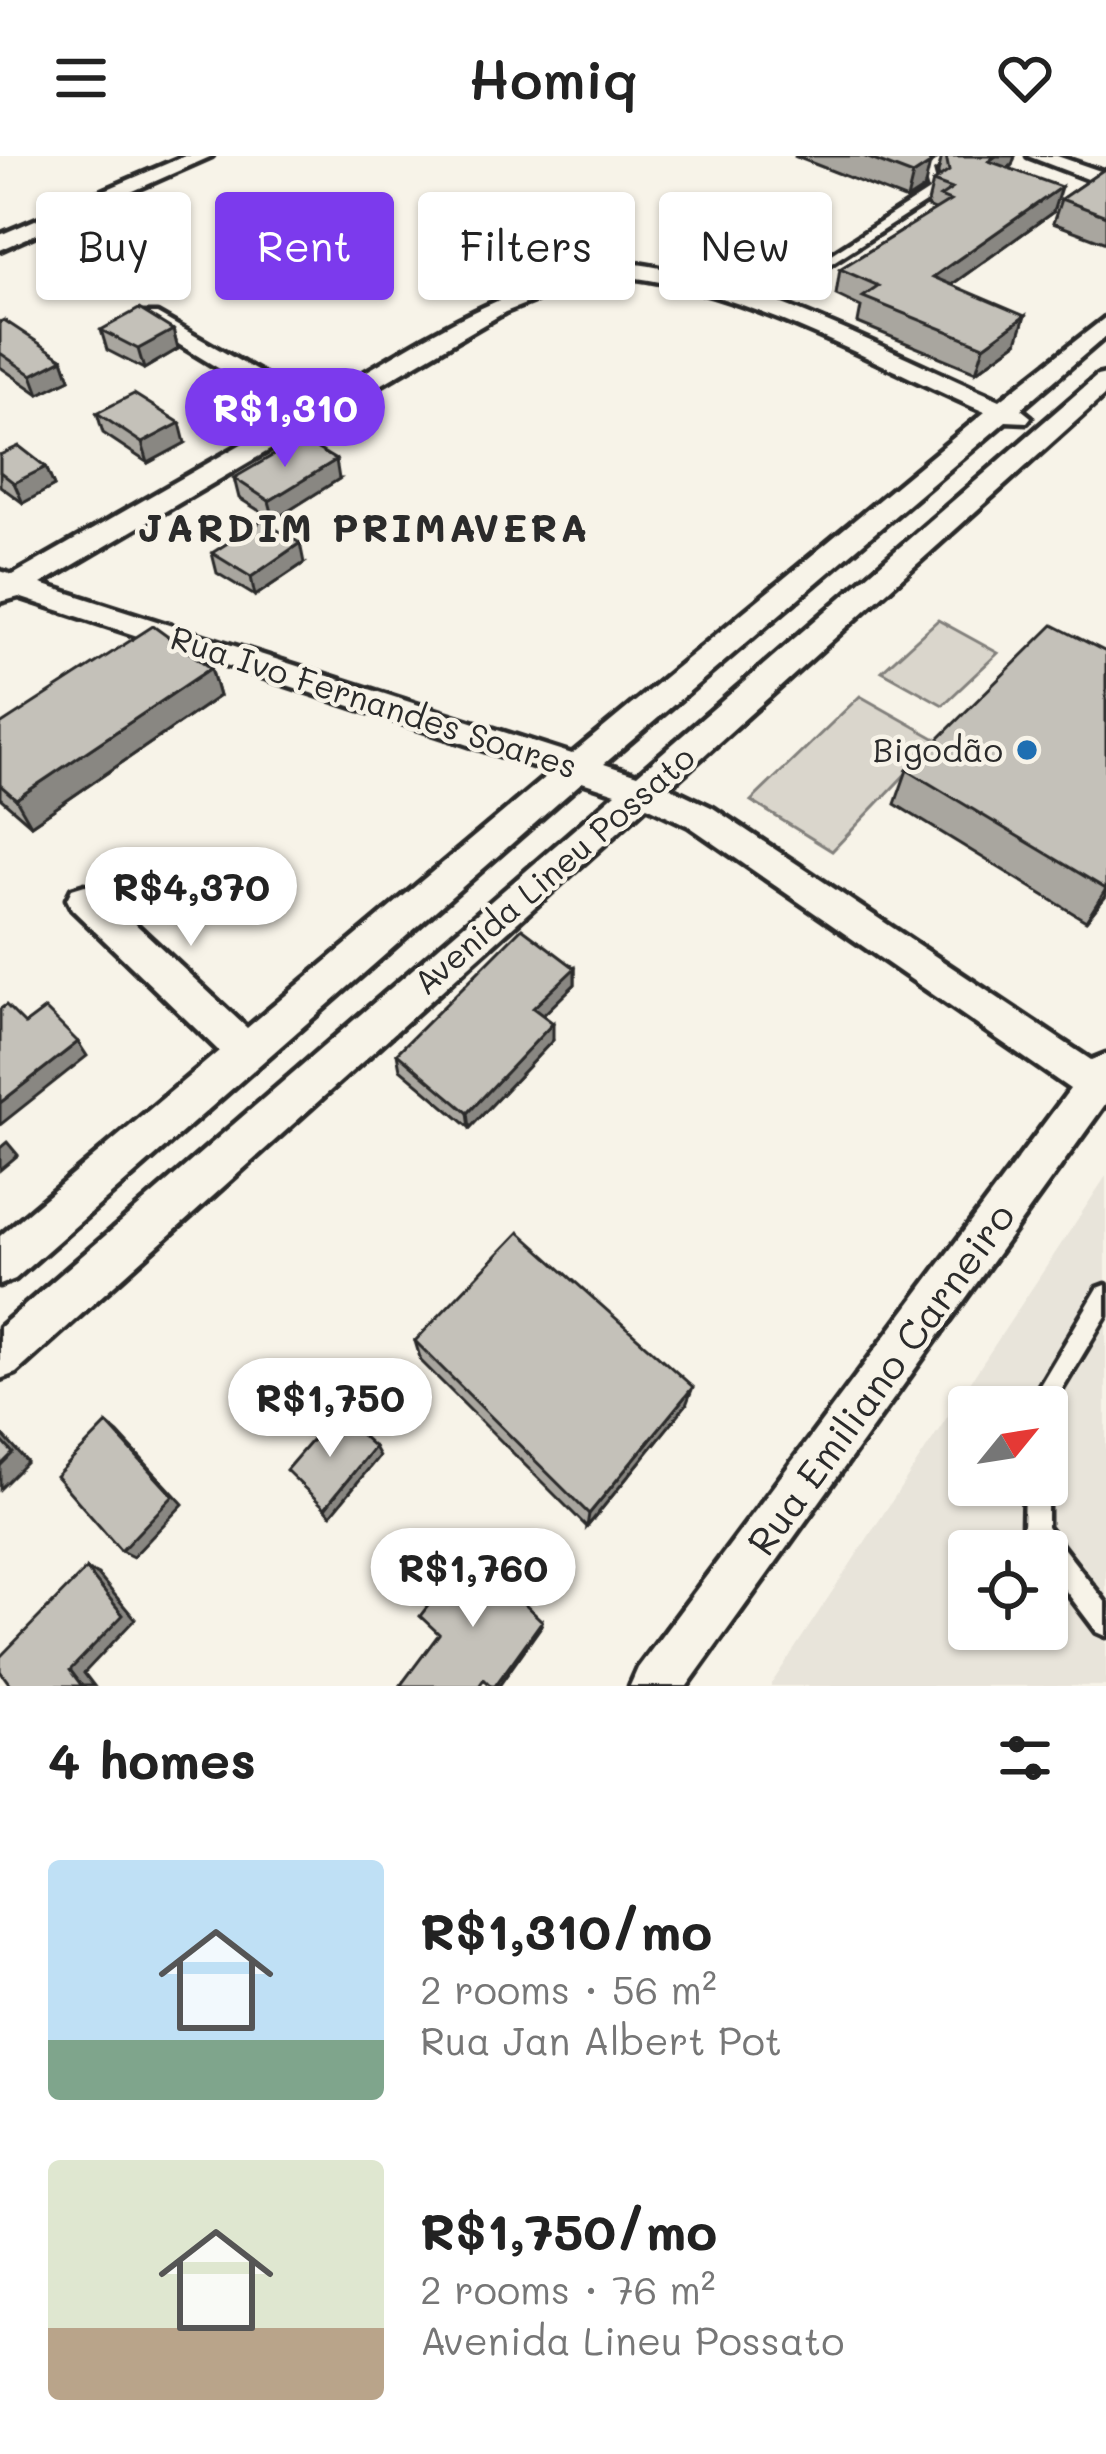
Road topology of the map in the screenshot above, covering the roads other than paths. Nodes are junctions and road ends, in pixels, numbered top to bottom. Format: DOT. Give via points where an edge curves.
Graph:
graph roads {
  1 [pos="202,156"];
  2 [pos="952,156"];
  3 [pos="1038,156"];
  4 [pos="1106,180"];
  5 [pos="0,243"];
  6 [pos="759,305"];
  7 [pos="149,319"];
  8 [pos="1106,324"];
  9 [pos="1106,381"];
  10 [pos="999,410"];
  11 [pos="313,414"];
  12 [pos="1050,429"];
  13 [pos="5,588"];
  14 [pos="576,769"];
  15 [pos="645,790"];
  16 [pos="85,899"];
  17 [pos="246,1052"];
  18 [pos="1101,1078"];
  19 [pos="0,1264"];
  20 [pos="1106,1296"];
  21 [pos="0,1357"];
  22 [pos="1051,1386"];
  23 [pos="1036,1506"];
  24 [pos="1106,1623"];
  25 [pos="656,1686"];
  1 -- 5 [label="street"];
  2 -- 6 [label="lane" via="928,170 935,192"];
  3 -- 4 [label="street"];
  6 -- 10 [label="street"];
  6 -- 11 [label="street" via="662,274 574,277 497,308"];
  7 -- 11 [label="street"];
  8 -- 10 [label="street, Avenida Lineu Possato"];
  9 -- 12 [label="street, Avenida Lineu Possato"];
  10 -- 12 [label="street"];
  10 -- 14 [label="street, Avenida Lineu Possato"];
  11 -- 13 [label="street"];
  12 -- 15 [label="street, Avenida Lineu Possato"];
  13 -- 14 [label="street, Rua Ivo Fernandes Soares"];
  14 -- 15 [label="street, Rua Ivo Fernandes Soares"];
  14 -- 17 [label="street, Avenida Lineu Possato"];
  15 -- 18 [label="street, Rua Ivo Fernandes Soares" via="701,817"];
  15 -- 21 [label="street, Avenida Lineu Possato"];
  16 -- 17 [label="street"];
  17 -- 19 [label="street, Avenida Lineu Possato"];
  18 -- 25 [label="street, Rua Emiliano Carneiro"];
  20 -- 22 [label="lane"];
  23 -- 24 [label="lane" via="1035,1531"];
}
